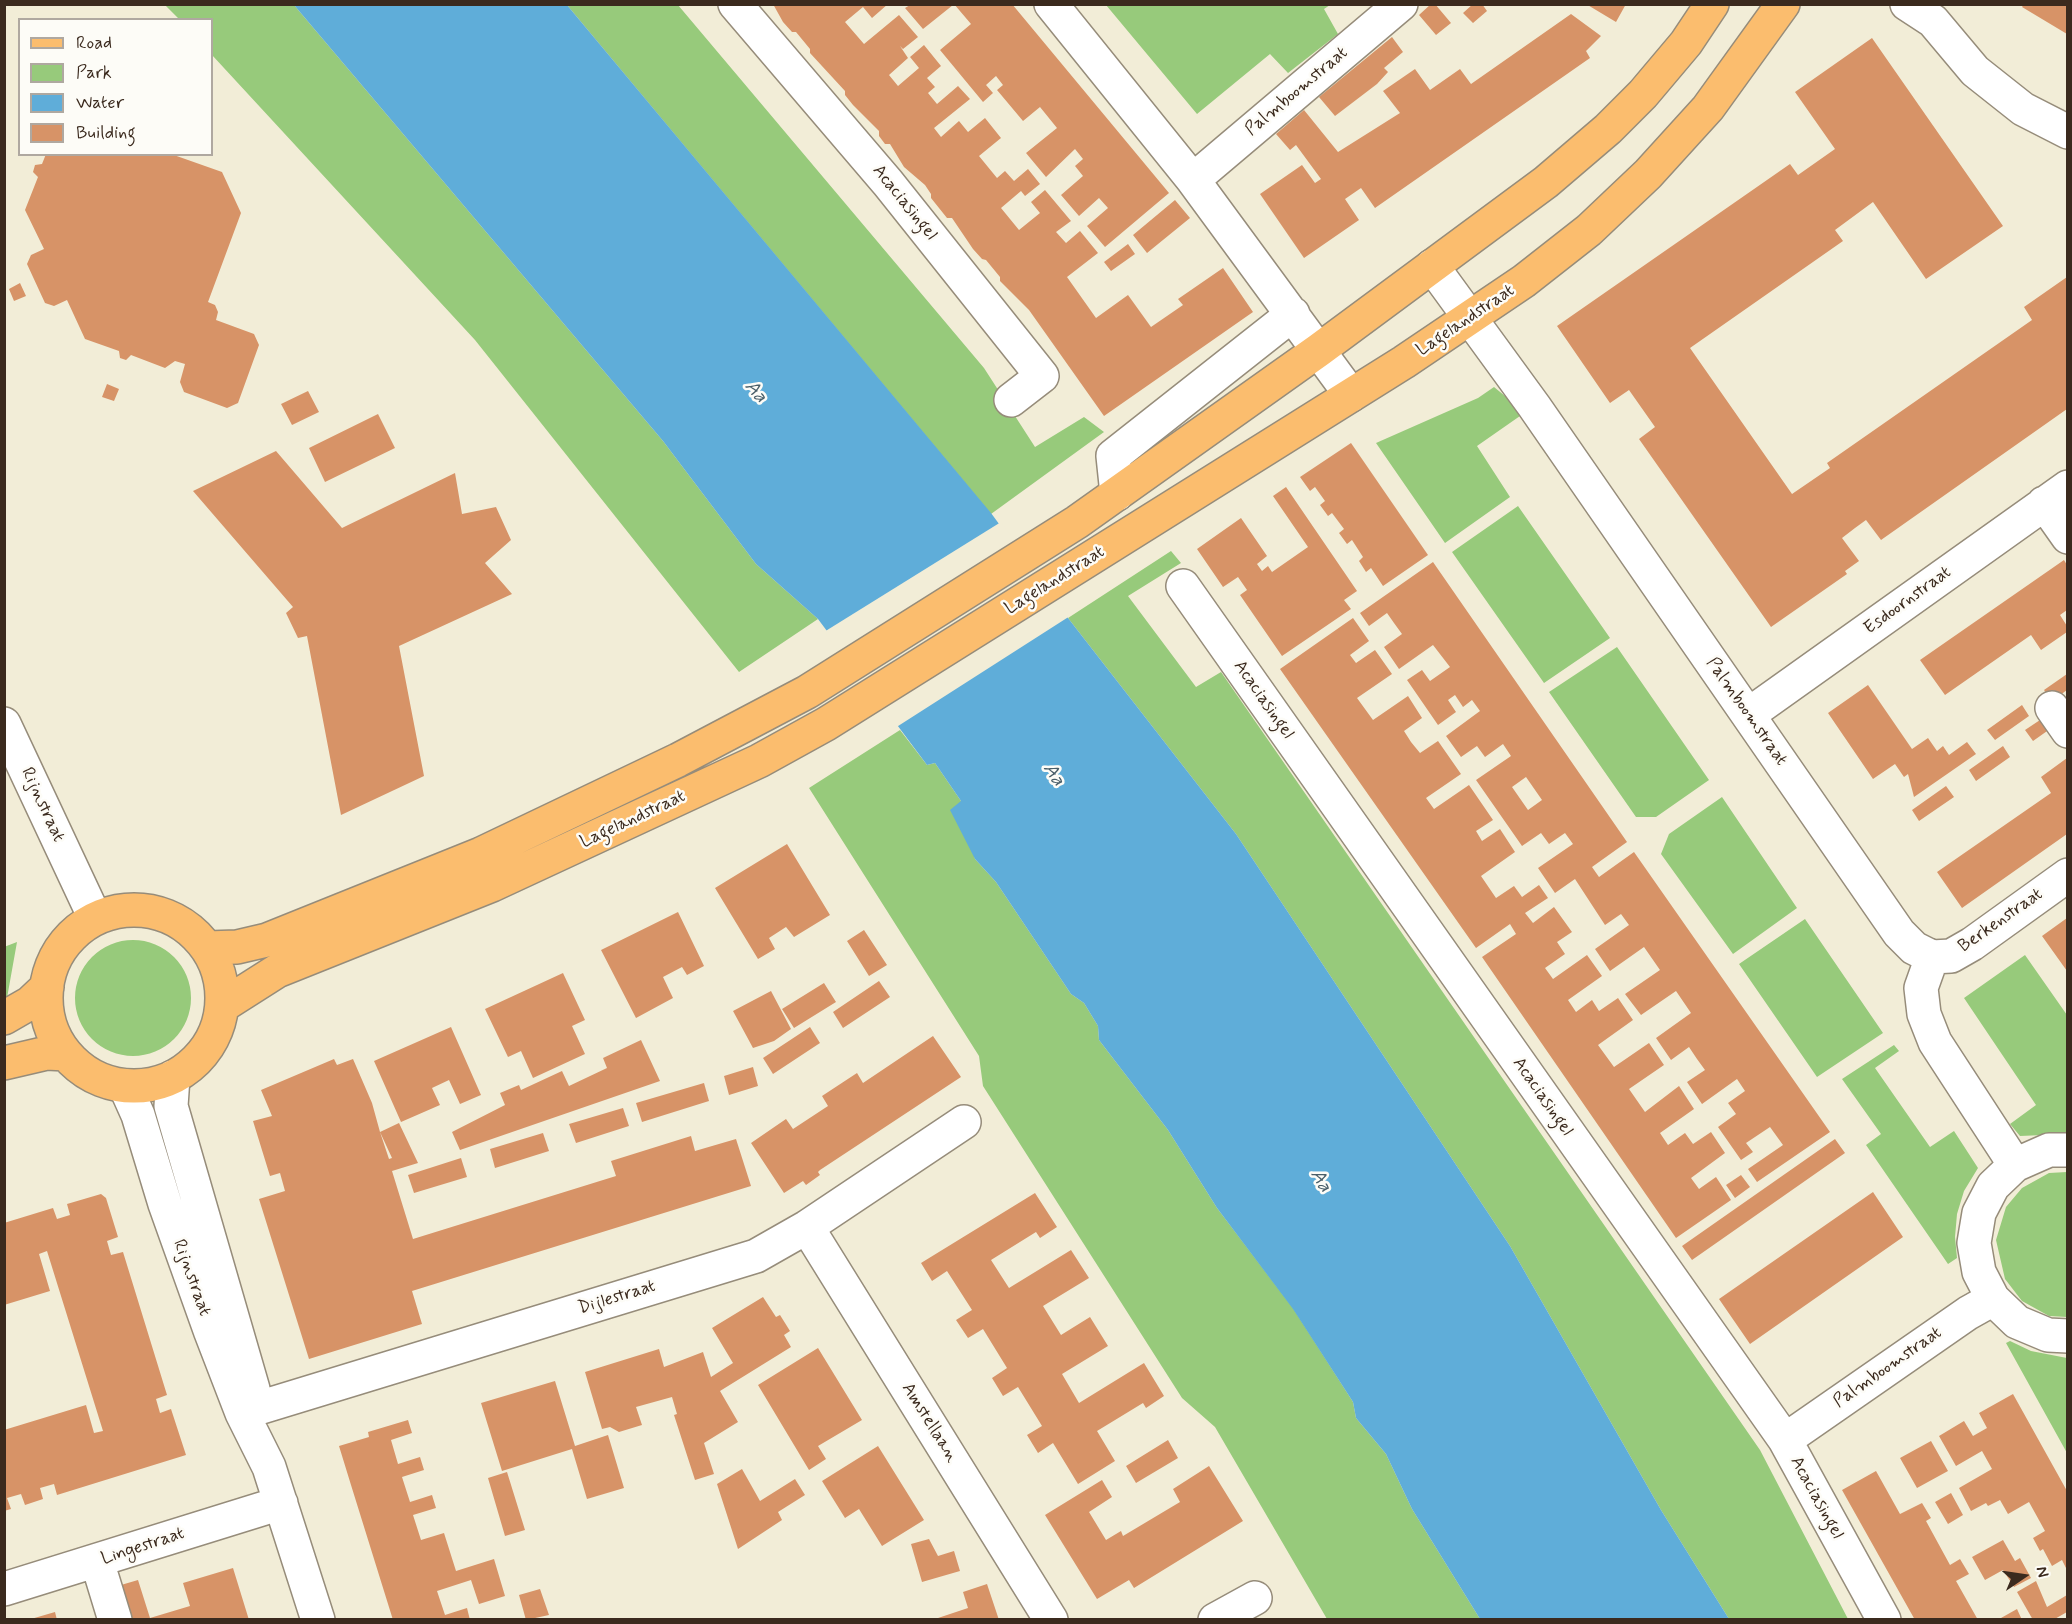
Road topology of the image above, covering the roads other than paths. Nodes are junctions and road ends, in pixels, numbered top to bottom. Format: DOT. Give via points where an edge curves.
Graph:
graph roads {
  1 [pos="735,4"];
  2 [pos="1051,4"];
  3 [pos="1401,4"];
  4 [pos="1712,4"];
  5 [pos="1783,4"];
  6 [pos="1907,4"];
  7 [pos="2067,132"];
  8 [pos="1193,180"];
  9 [pos="1431,266"];
  10 [pos="1293,314"];
  11 [pos="1468,320"];
  12 [pos="1319,350"];
  13 [pos="1351,395"];
  14 [pos="1011,400"];
  15 [pos="1118,494"];
  16 [pos="2056,495"];
  17 [pos="2067,537"];
  18 [pos="1183,586"];
  19 [pos="1748,715"];
  20 [pos="4,724"];
  21 [pos="2067,875"];
  22 [pos="95,918"];
  23 [pos="207,948"];
  24 [pos="1932,957"];
  25 [pos="46,987"];
  26 [pos="222,1006"];
  27 [pos="4,1018"];
  28 [pos="66,1054"];
  29 [pos="4,1063"];
  30 [pos="173,1077"];
  31 [pos="125,1086"];
  32 [pos="964,1122"];
  33 [pos="2067,1150"];
  34 [pos="2015,1165"];
  35 [pos="807,1227"];
  36 [pos="1993,1299"];
  37 [pos="2067,1336"];
  38 [pos="250,1410"];
  39 [pos="1785,1440"];
  40 [pos="281,1503"];
  41 [pos="97,1561"];
  42 [pos="4,1589"];
  43 [pos="1255,1598"];
  44 [pos="115,1620"];
  45 [pos="318,1620"];
  46 [pos="1051,1620"];
  47 [pos="1215,1620"];
  48 [pos="1884,1620"];
  1 -- 14 [label="street, Acaciasingel" via="888,183 1042,376"];
  2 -- 8 [label="street"];
  3 -- 8 [label="street, Palmboomstraat"];
  4 -- 9 [label="main road, Lagelandstraat" via="1664,69 1608,129 1546,182"];
  5 -- 11 [label="main road, Lagelandstraat" via="1708,108 1648,174 1589,230"];
  6 -- 7 [label="street" via="1933,21 1975,71 2023,109"];
  8 -- 10 [label="street"];
  9 -- 11 [label="street, Palmboomstraat"];
  9 -- 12 [label="main road, Lagelandstraat"];
  10 -- 12 [label="street"];
  10 -- 15 [label="street" via="1113,456"];
  11 -- 13 [label="main road, Lagelandstraat"];
  11 -- 19 [label="street, Palmboomstraat" via="1534,406"];
  12 -- 13 [label="street"];
  12 -- 15 [label="main road, Lagelandstraat"];
  13 -- 26 [label="main road, Lagelandstraat" via="826,724 759,761 492,885 278,971"];
  15 -- 23 [label="main road, Lagelandstraat" via="807,692 678,760 481,854 267,940"];
  16 -- 17 [label="street"];
  16 -- 19 [label="street, Esdoornstraat"];
  18 -- 39 [label="street, Acaciasingel"];
  19 -- 24 [label="street, Palmboomstraat" via="1899,933 1914,948"];
  20 -- 22 [label="street, Rijnstraat"];
  21 -- 24 [label="street, Berkenstraat" via="1972,944 1951,956"];
  22 -- 23 [label="main road" via="124,910 155,912 182,923"];
  22 -- 25 [label="main road" via="74,933 56,956"];
  23 -- 26 [label="main road" via="219,972"];
  24 -- 34 [label="street" via="1921,988 1927,1023 1935,1042"];
  25 -- 27 [label="main road" via="30,1003"];
  25 -- 28 [label="main road" via="47,1014"];
  26 -- 30 [label="main road" via="215,1033 200,1057"];
  28 -- 29 [label="main road" via="47,1053"];
  28 -- 31 [label="main road" via="86,1072"];
  30 -- 31 [label="main road"];
  30 -- 38 [label="street, Rijnstraat" via="171,1106"];
  31 -- 38 [label="street, Rijnstraat" via="210,1330"];
  32 -- 35 [label="street, Dijlestraat"];
  33 -- 34 [label="street" via="2049,1150"];
  34 -- 36 [label="street" via="1993,1186 1979,1213 1974,1243 1979,1272"];
  35 -- 38 [label="street, Dijlestraat" via="756,1256"];
  35 -- 46 [label="street, Amstellaan"];
  36 -- 37 [label="street" via="2017,1322 2048,1335"];
  36 -- 39 [label="street, Palmboomstraat"];
  38 -- 40 [label="street, Rijnstraat"];
  39 -- 48 [label="street, Acaciasingel"];
  40 -- 41 [label="street, Lingestraat"];
  40 -- 45 [label="street, Rijnstraat"];
  41 -- 42 [label="street, Lingestraat"];
  41 -- 44 [label="street"];
  43 -- 47 [label="street"];
}
